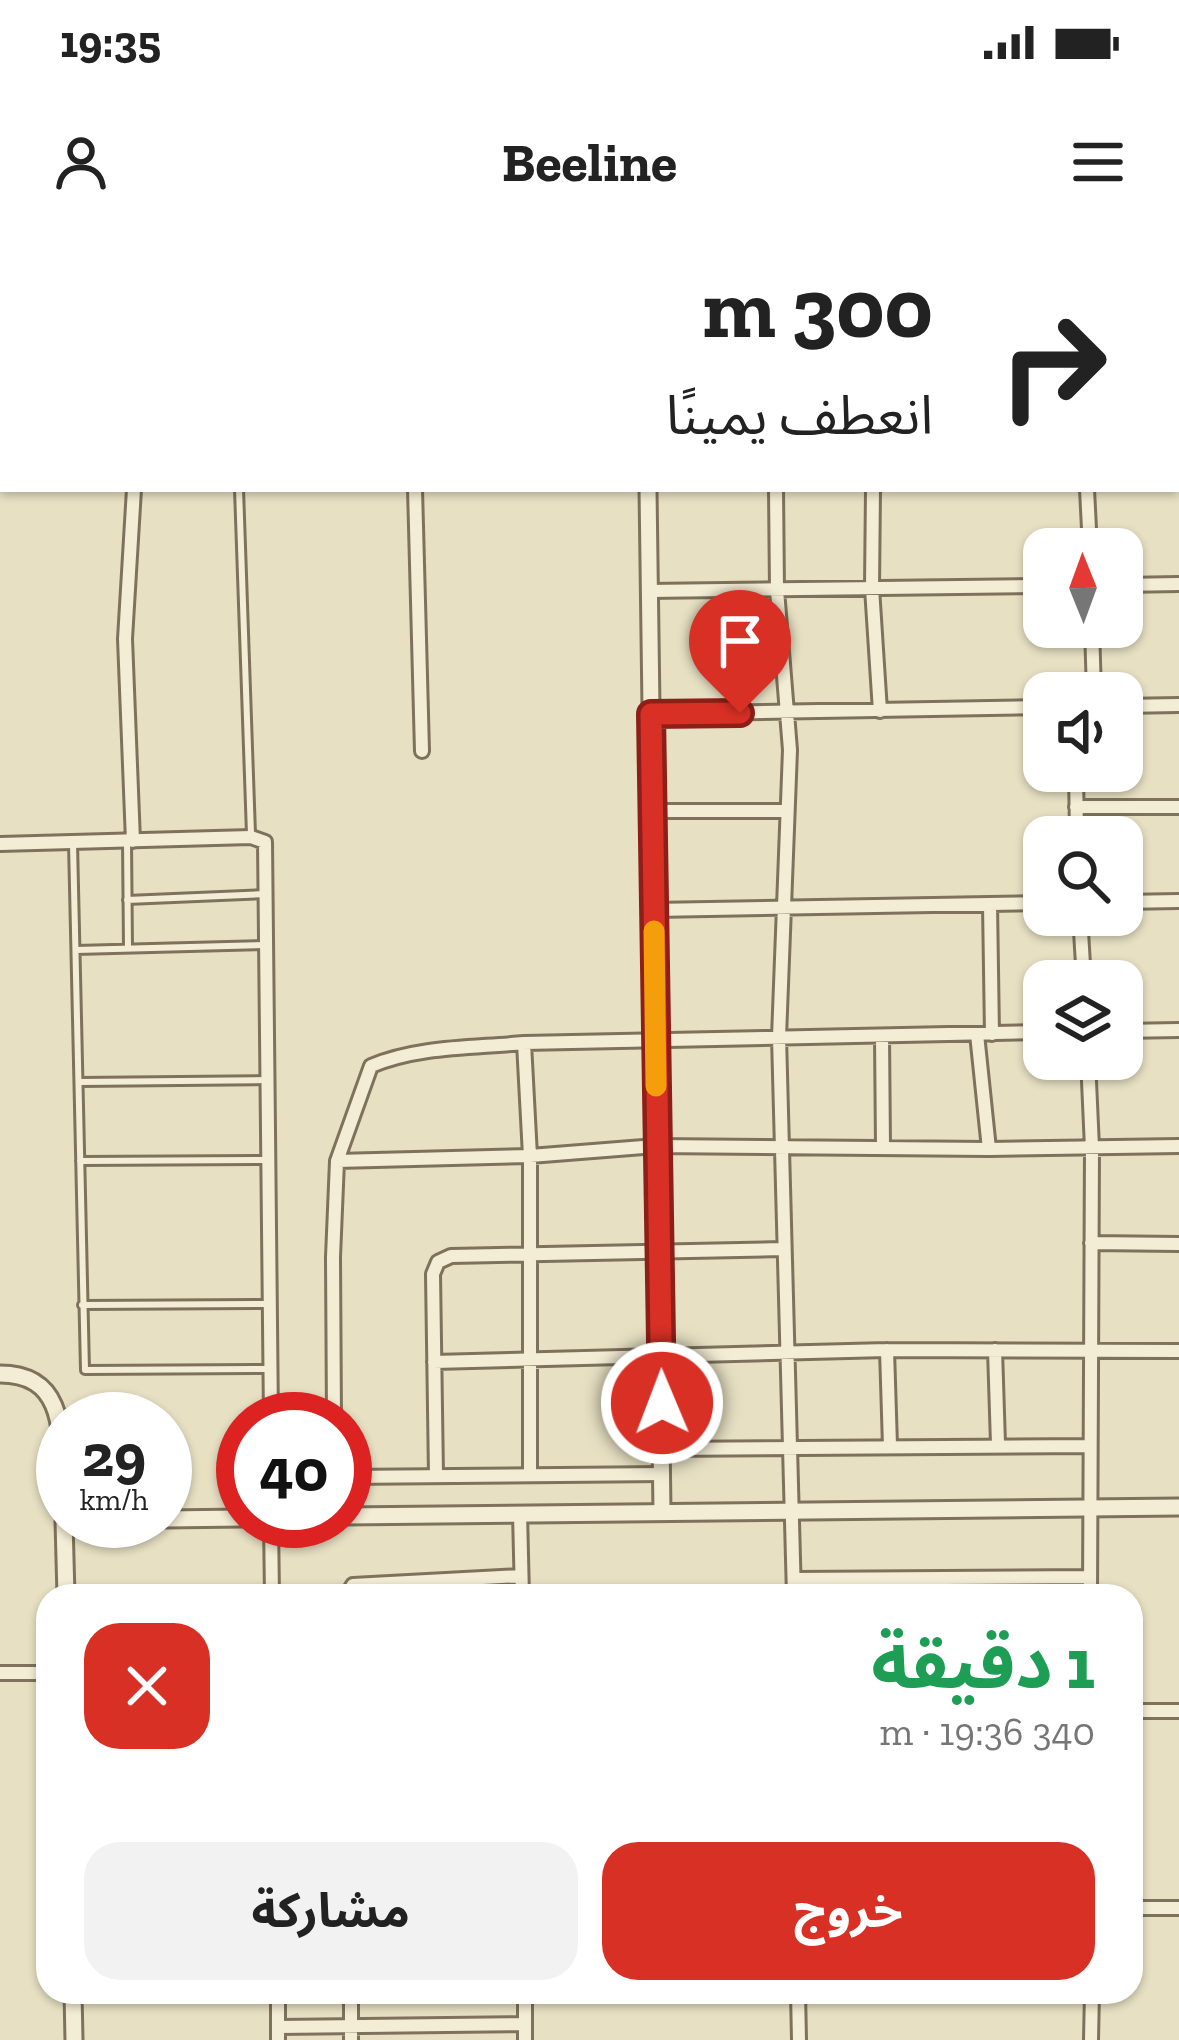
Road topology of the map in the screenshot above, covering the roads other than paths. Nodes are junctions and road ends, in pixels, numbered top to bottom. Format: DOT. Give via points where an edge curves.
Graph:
graph roads {
  1 [pos="134,492"];
  2 [pos="239,492"];
  3 [pos="415,492"];
  4 [pos="648,492"];
  5 [pos="776,492"];
  6 [pos="873,492"];
  7 [pos="1087,492"];
  8 [pos="1089,528"];
  9 [pos="1179,584"];
  10 [pos="1143,585"];
  11 [pos="1023,586"];
  12 [pos="872,588"];
  13 [pos="777,590"];
  14 [pos="648,591"];
  15 [pos="1179,705"];
  16 [pos="1143,706"];
  17 [pos="1023,708"];
  18 [pos="880,711"];
  19 [pos="784,712"];
  20 [pos="651,714"];
  21 [pos="422,751"];
  22 [pos="1076,792"];
  23 [pos="1076,807"];
  24 [pos="1179,807"];
  25 [pos="652,811"];
  26 [pos="787,811"];
  27 [pos="1076,816"];
  28 [pos="251,837"];
  29 [pos="130,841"];
  30 [pos="73,843"];
  31 [pos="0,844"];
  32 [pos="268,894"];
  33 [pos="127,900"];
  34 [pos="1179,901"];
  35 [pos="1143,902"];
  36 [pos="990,904"];
  37 [pos="1023,904"];
  38 [pos="782,905"];
  39 [pos="654,910"];
  40 [pos="269,945"];
  41 [pos="128,948"];
  42 [pos="76,950"];
  43 [pos="1179,1030"];
  44 [pos="1143,1031"];
  45 [pos="1023,1033"];
  46 [pos="976,1034"];
  47 [pos="992,1034"];
  48 [pos="882,1036"];
  49 [pos="779,1037"];
  50 [pos="656,1040"];
  51 [pos="524,1043"];
  52 [pos="270,1080"];
  53 [pos="1089,1080"];
  54 [pos="80,1082"];
  55 [pos="656,1146"];
  56 [pos="1179,1146"];
  57 [pos="883,1147"];
  58 [pos="780,1148"];
  59 [pos="1092,1148"];
  60 [pos="989,1149"];
  61 [pos="530,1156"];
  62 [pos="270,1160"];
  63 [pos="337,1160"];
  64 [pos="80,1161"];
  65 [pos="1091,1243"];
  66 [pos="1179,1244"];
  67 [pos="782,1249"];
  68 [pos="659,1251"];
  69 [pos="530,1254"];
  70 [pos="271,1304"];
  71 [pos="82,1305"];
  72 [pos="887,1350"];
  73 [pos="995,1350"];
  74 [pos="1179,1351"];
  75 [pos="1089,1352"];
  76 [pos="787,1353"];
  77 [pos="661,1357"];
  78 [pos="530,1360"];
  79 [pos="434,1363"];
  80 [pos="271,1369"];
  81 [pos="0,1374"];
  82 [pos="47,1392"];
  83 [pos="271,1392"];
  84 [pos="334,1392"];
  85 [pos="998,1444"];
  86 [pos="890,1446"];
  87 [pos="1089,1446"];
  88 [pos="789,1447"];
  89 [pos="662,1449"];
  90 [pos="663,1474"];
  91 [pos="530,1475"];
  92 [pos="436,1476"];
  93 [pos="372,1477"];
  94 [pos="1179,1507"];
  95 [pos="1088,1508"];
  96 [pos="662,1511"];
  97 [pos="789,1511"];
  98 [pos="520,1513"];
  99 [pos="372,1516"];
  100 [pos="65,1548"];
  101 [pos="271,1548"];
  102 [pos="521,1576"];
  103 [pos="1090,1577"];
  104 [pos="830,1578"];
  105 [pos="794,1579"];
  106 [pos="66,1584"];
  107 [pos="272,1584"];
  108 [pos="387,1584"];
  109 [pos="521,1584"];
  110 [pos="794,1584"];
  111 [pos="830,1584"];
  112 [pos="1090,1584"];
  113 [pos="36,1672"];
  114 [pos="0,1673"];
  115 [pos="1179,1711"];
  116 [pos="1143,1712"];
  117 [pos="1143,1908"];
  118 [pos="1179,1908"];
  119 [pos="73,2004"];
  120 [pos="525,2004"];
  121 [pos="798,2004"];
  122 [pos="1092,2004"];
  123 [pos="525,2024"];
  124 [pos="278,2033"];
  125 [pos="351,2033"];
  126 [pos="74,2040"];
  127 [pos="525,2040"];
  128 [pos="799,2040"];
  129 [pos="1091,2040"];
  1 -- 29 [label="street" via="125,639"];
  2 -- 28 [label="lane"];
  3 -- 21 [label="street"];
  4 -- 14 [label="street"];
  5 -- 13 [label="street"];
  6 -- 12 [label="street"];
  7 -- 8 [label="street"];
  9 -- 10 [label="street"];
  11 -- 12 [label="street"];
  12 -- 13 [label="street"];
  12 -- 18 [label="street"];
  13 -- 14 [label="street"];
  13 -- 19 [label="street"];
  14 -- 20 [label="street"];
  15 -- 16 [label="street"];
  17 -- 18 [label="street"];
  18 -- 19 [label="street"];
  19 -- 20 [label="street"];
  19 -- 26 [label="street"];
  20 -- 25 [label="street"];
  22 -- 23 [label="street"];
  23 -- 24 [label="street"];
  23 -- 27 [label="street"];
  25 -- 26 [label="street"];
  25 -- 39 [label="street"];
  26 -- 38 [label="street"];
  28 -- 29 [label="street"];
  28 -- 32 [label="street" via="266,845"];
  29 -- 30 [label="street"];
  29 -- 33 [label="lane"];
  30 -- 31 [label="street"];
  30 -- 42 [label="lane"];
  32 -- 33 [label="lane"];
  32 -- 40 [label="street"];
  33 -- 41 [label="lane"];
  34 -- 35 [label="street"];
  36 -- 37 [label="street"];
  36 -- 38 [label="street"];
  36 -- 47 [label="street"];
  38 -- 39 [label="street"];
  38 -- 49 [label="street"];
  39 -- 50 [label="street"];
  40 -- 41 [label="lane"];
  40 -- 52 [label="street"];
  41 -- 42 [label="lane"];
  42 -- 54 [label="lane"];
  43 -- 44 [label="street"];
  45 -- 47 [label="street"];
  46 -- 47 [label="street"];
  46 -- 48 [label="street"];
  46 -- 60 [label="street"];
  48 -- 49 [label="street"];
  48 -- 57 [label="street"];
  49 -- 50 [label="street"];
  49 -- 58 [label="street"];
  50 -- 51 [label="street"];
  50 -- 55 [label="street"];
  51 -- 61 [label="street"];
  51 -- 63 [label="street" via="371,1066"];
  52 -- 54 [label="lane"];
  52 -- 62 [label="street"];
  53 -- 59 [label="street"];
  54 -- 64 [label="lane"];
  55 -- 58 [label="street"];
  55 -- 61 [label="street"];
  55 -- 68 [label="street"];
  56 -- 59 [label="street"];
  57 -- 58 [label="street"];
  57 -- 60 [label="street"];
  58 -- 67 [label="street"];
  59 -- 60 [label="street"];
  59 -- 65 [label="street"];
  61 -- 63 [label="street"];
  61 -- 69 [label="street"];
  62 -- 64 [label="lane"];
  62 -- 70 [label="street"];
  63 -- 84 [label="street"];
  64 -- 71 [label="lane"];
  65 -- 66 [label="street"];
  65 -- 75 [label="street"];
  67 -- 68 [label="street"];
  67 -- 76 [label="street"];
  68 -- 69 [label="street"];
  68 -- 77 [label="street"];
  69 -- 78 [label="street"];
  69 -- 79 [label="street" via="438,1262"];
  70 -- 71 [label="lane"];
  70 -- 80 [label="street"];
  71 -- 80 [label="lane" via="83,1363 91,1372"];
  72 -- 73 [label="street"];
  72 -- 76 [label="street"];
  72 -- 86 [label="street"];
  73 -- 75 [label="street"];
  73 -- 85 [label="street"];
  74 -- 75 [label="street"];
  75 -- 87 [label="street"];
  76 -- 77 [label="street"];
  76 -- 88 [label="street"];
  77 -- 78 [label="street"];
  77 -- 89 [label="street"];
  78 -- 79 [label="street"];
  78 -- 91 [label="street"];
  79 -- 92 [label="street"];
  80 -- 83 [label="street"];
  81 -- 82 [label="street" via="21,1374"];
  85 -- 86 [label="street"];
  85 -- 87 [label="street"];
  86 -- 88 [label="street"];
  87 -- 95 [label="street"];
  88 -- 89 [label="street"];
  88 -- 97 [label="street"];
  89 -- 90 [label="street"];
  90 -- 91 [label="street"];
  90 -- 96 [label="street"];
  91 -- 92 [label="street"];
  92 -- 93 [label="street"];
  94 -- 95 [label="street"];
  95 -- 97 [label="street"];
  95 -- 103 [label="street"];
  96 -- 97 [label="street"];
  96 -- 98 [label="street"];
  97 -- 105 [label="street"];
  98 -- 99 [label="street"];
  98 -- 102 [label="street"];
  100 -- 106 [label="street"];
  101 -- 107 [label="street"];
  102 -- 108 [label="street"];
  102 -- 109 [label="street"];
  103 -- 104 [label="street"];
  103 -- 112 [label="street"];
  104 -- 105 [label="street"];
  104 -- 111 [label="street"];
  105 -- 110 [label="street"];
  113 -- 114 [label="street"];
  115 -- 116 [label="street"];
  117 -- 118 [label="street"];
  119 -- 126 [label="street"];
  120 -- 123 [label="street"];
  121 -- 128 [label="street"];
  122 -- 129 [label="street"];
  123 -- 125 [label="street"];
  123 -- 127 [label="street"];
  124 -- 125 [label="street"];
}
